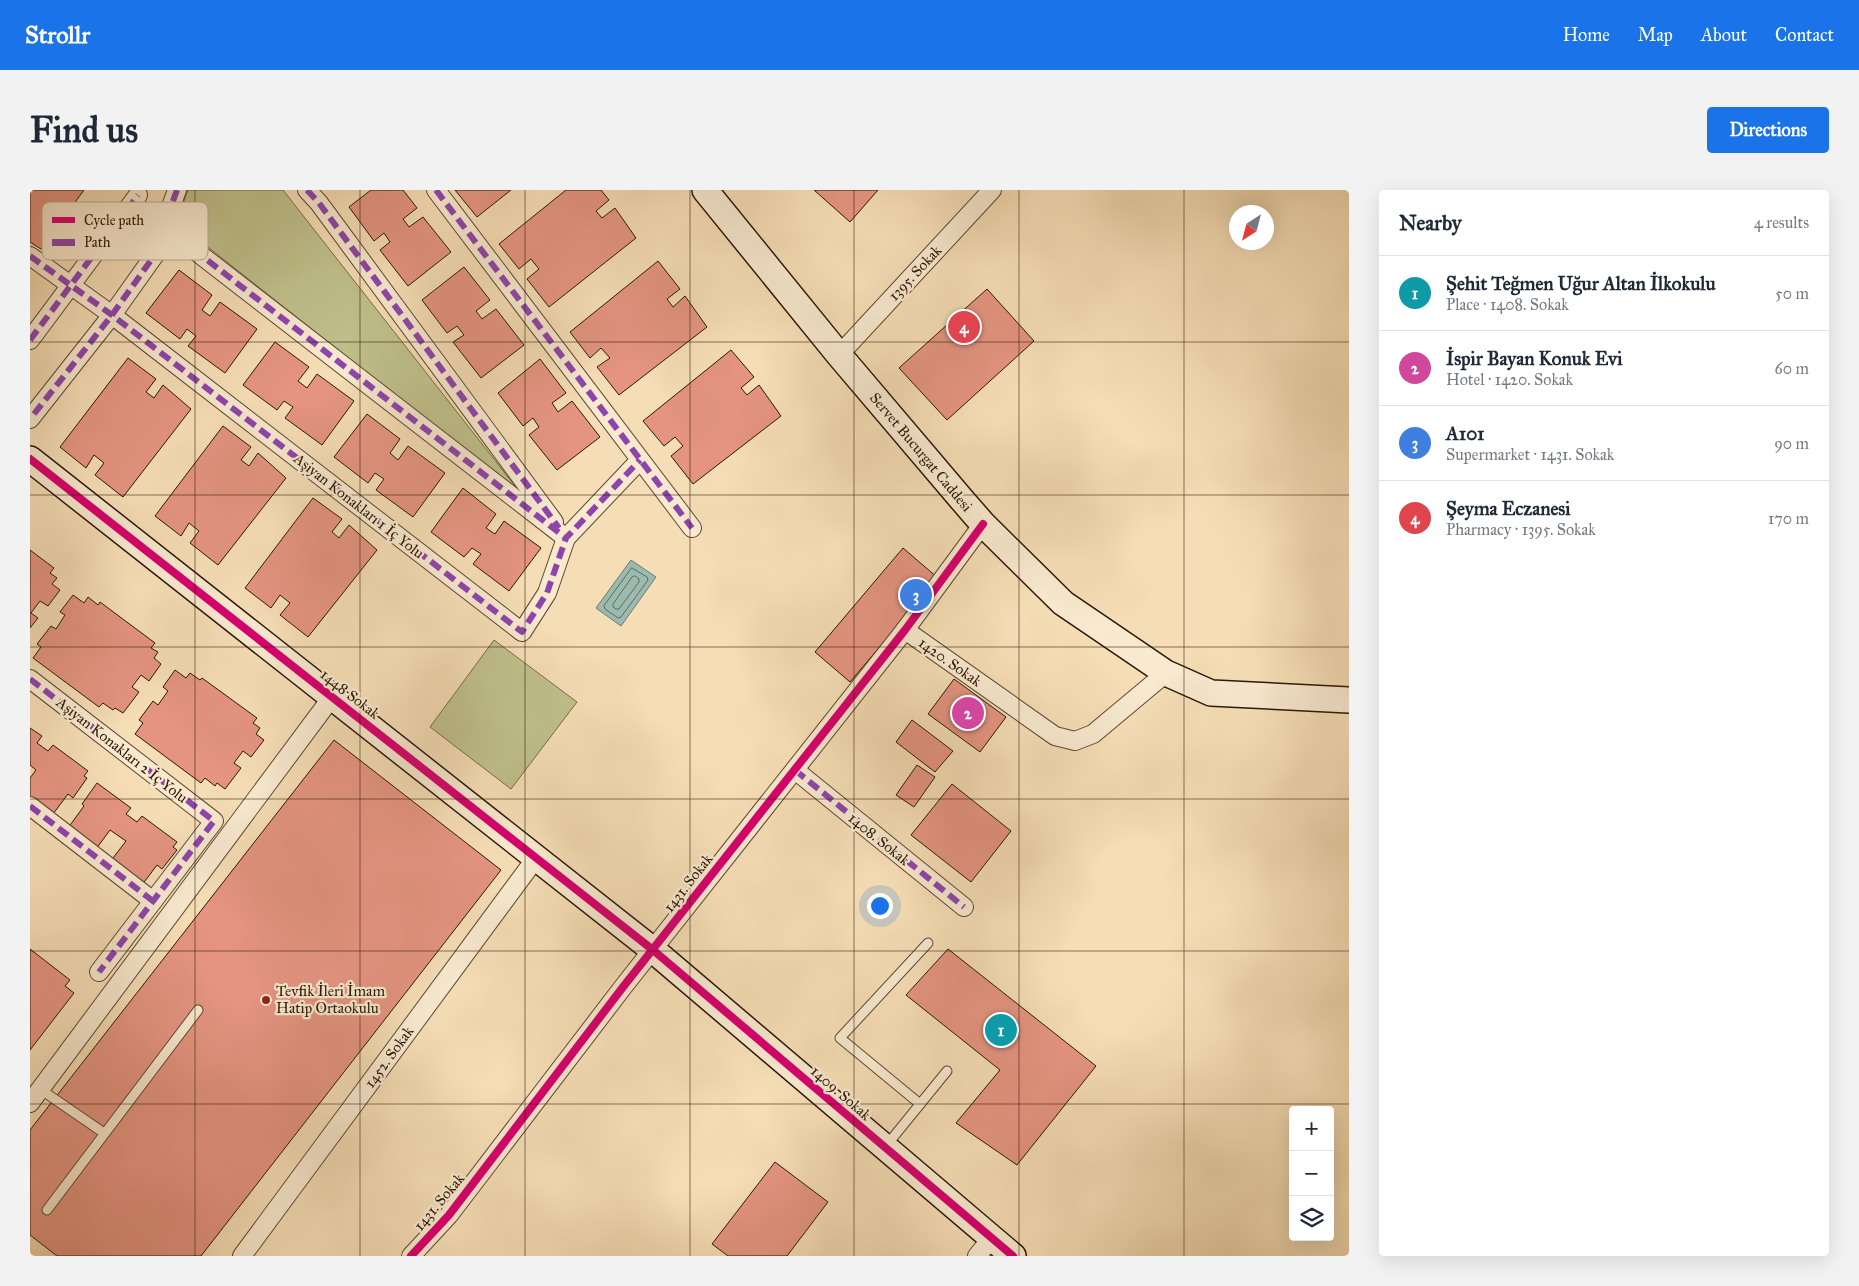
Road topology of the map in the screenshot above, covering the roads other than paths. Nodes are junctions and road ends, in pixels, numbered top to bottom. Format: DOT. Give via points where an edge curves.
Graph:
graph roads {
  1 [pos="177,190"];
  2 [pos="436,190"];
  3 [pos="705,190"];
  4 [pos="992,190"];
  5 [pos="311,191"];
  6 [pos="138,195"];
  7 [pos="133,202"];
  8 [pos="173,202"];
  9 [pos="30,256"];
  10 [pos="89,260"];
  11 [pos="151,260"];
  12 [pos="207,260"];
  13 [pos="69,286"];
  14 [pos="112,315"];
  15 [pos="30,340"];
  16 [pos="838,355"];
  17 [pos="32,417"];
  18 [pos="30,460"];
  19 [pos="640,460"];
  20 [pos="983,524"];
  21 [pos="692,528"];
  22 [pos="566,538"];
  23 [pos="906,630"];
  24 [pos="1166,673"];
  25 [pos="30,679"];
  26 [pos="332,697"];
  27 [pos="1349,700"];
  28 [pos="794,770"];
  29 [pos="30,806"];
  30 [pos="536,858"];
  31 [pos="153,901"];
  32 [pos="964,907"];
  33 [pos="928,943"];
  34 [pos="652,950"];
  35 [pos="99,972"];
  36 [pos="198,1010"];
  37 [pos="947,1071"];
  38 [pos="35,1096"];
  39 [pos="920,1104"];
  40 [pos="104,1133"];
  41 [pos="884,1148"];
  42 [pos="47,1210"];
  43 [pos="984,1247"];
  44 [pos="242,1256"];
  45 [pos="411,1256"];
  46 [pos="1013,1256"];
  1 -- 8 [label="street"];
  2 -- 19 [label="street"];
  3 -- 16 [label="street, Servet Bucurgat Caddesi"];
  4 -- 16 [label="street, 1395. Sokak"];
  5 -- 22 [label="street"];
  6 -- 7 [label="street"];
  9 -- 13 [label="street, Aşiyan Konakları 1 İç Yolu"];
  10 -- 13 [label="street"];
  11 -- 14 [label="street"];
  12 -- 22 [label="street"];
  13 -- 14 [label="street, Aşiyan Konakları 1 İç Yolu"];
  13 -- 15 [label="street"];
  14 -- 17 [label="street"];
  14 -- 22 [label="street, Aşiyan Konakları 1 İç Yolu" via="522,632 547,593"];
  16 -- 20 [label="street, Servet Bucurgat Caddesi"];
  18 -- 26 [label="street, 1448 Sokak"];
  19 -- 21 [label="street"];
  19 -- 22 [label="street, Aşiyan Konakları 1 İç Yolu"];
  20 -- 23 [label="street, 1431. Sokak"];
  20 -- 24 [label="street, Servet Bucurgat Caddesi" via="1063,603"];
  23 -- 24 [label="street, 1420. Sokak" via="1055,736 1075,741 1093,734"];
  23 -- 28 [label="street, 1431. Sokak"];
  24 -- 27 [label="street, Servet Bucurgat Caddesi" via="1211,693"];
  25 -- 31 [label="street, Aşiyan Konakları 2 İç Yolu" via="214,821"];
  26 -- 30 [label="street, 1448 Sokak"];
  26 -- 38 [label="street"];
  28 -- 32 [label="street, 1408. Sokak"];
  28 -- 34 [label="street, 1431. Sokak"];
  29 -- 31 [label="street"];
  30 -- 34 [label="street, 1448 Sokak"];
  30 -- 44 [label="street, 1452. Sokak"];
  31 -- 35 [label="street"];
  33 -- 39 [label="lane" via="840,1038"];
  34 -- 41 [label="street, 1409. Sokak"];
  34 -- 45 [label="street, 1431. Sokak" via="449,1215"];
  36 -- 40 [label="lane"];
  37 -- 39 [label="lane"];
  38 -- 40 [label="lane"];
  39 -- 41 [label="lane"];
  40 -- 42 [label="lane"];
  41 -- 43 [label="street, 1409. Sokak"];
  43 -- 46 [label="street, 1409. Sokak"];
}
